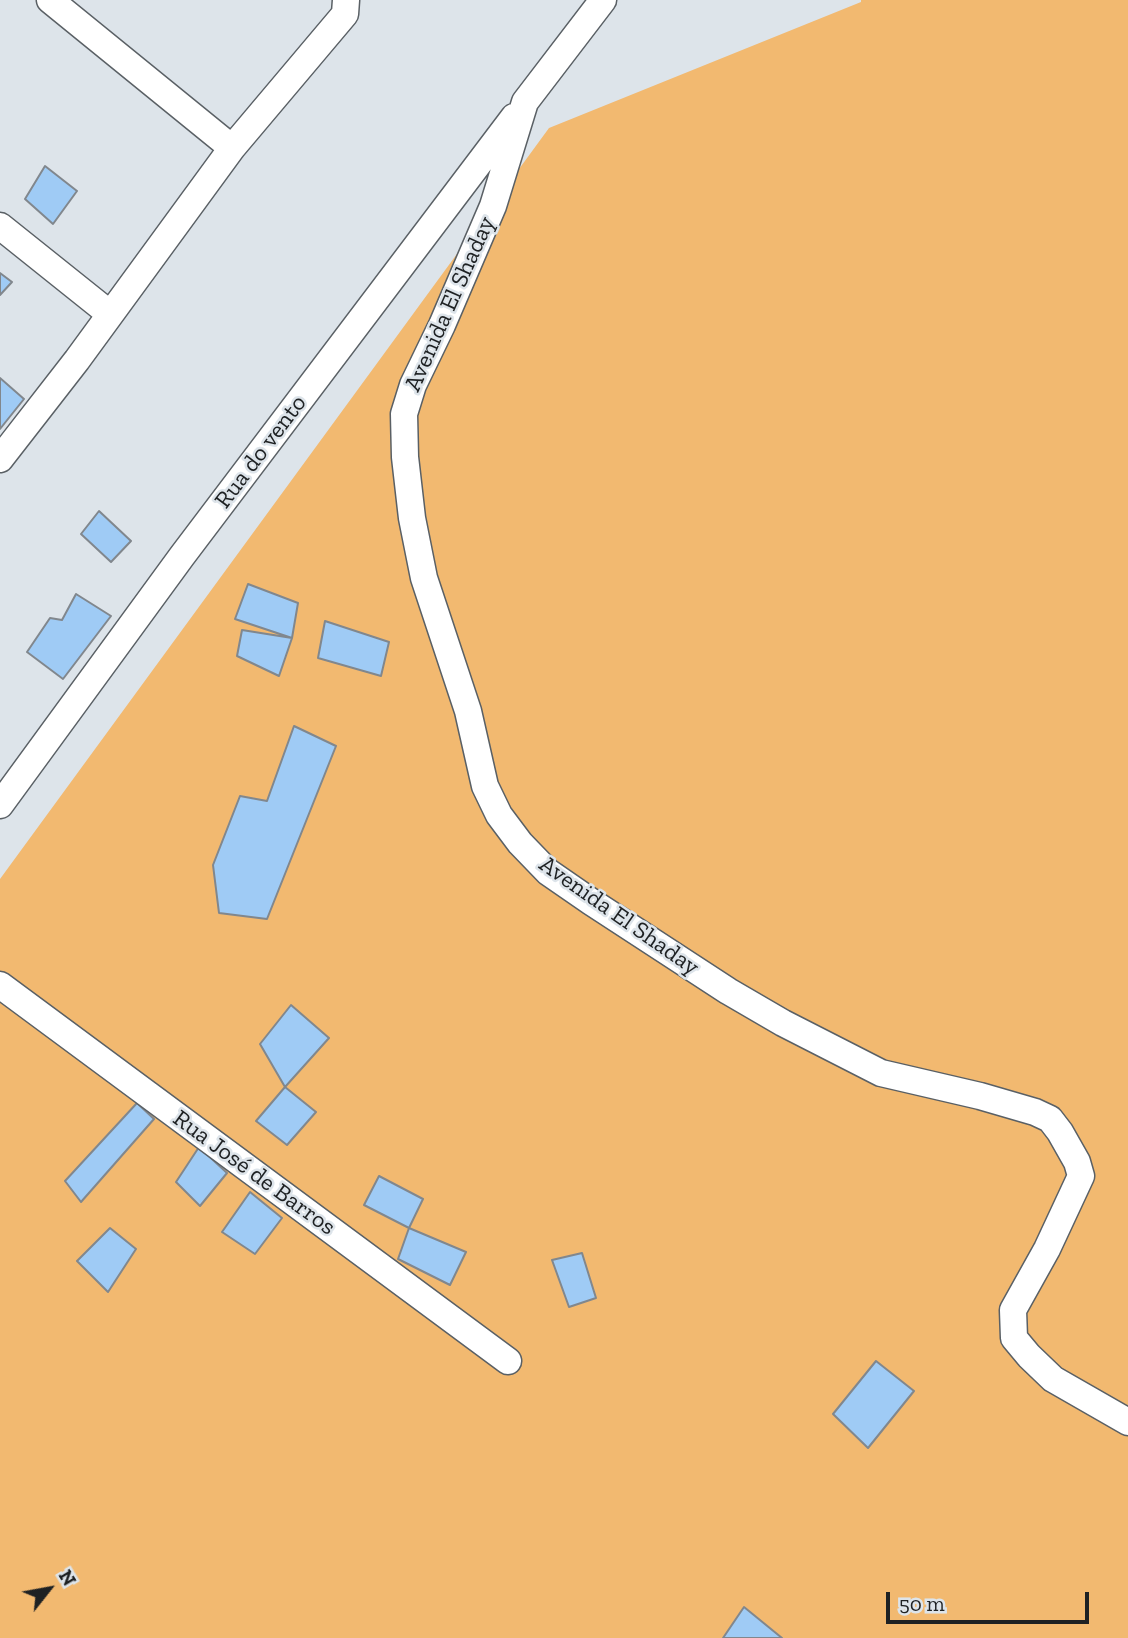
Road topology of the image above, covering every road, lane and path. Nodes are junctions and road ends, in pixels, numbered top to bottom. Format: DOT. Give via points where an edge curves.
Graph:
graph roads {
  1 [pos="50,0"];
  2 [pos="346,0"];
  3 [pos="603,0"];
  4 [pos="525,102"];
  5 [pos="232,148"];
  6 [pos="0,226"];
  7 [pos="110,314"];
  8 [pos="0,459"];
  9 [pos="0,805"];
  10 [pos="0,985"];
  11 [pos="508,1360"];
  12 [pos="1128,1422"];
  1 -- 5 [label="street"];
  2 -- 5 [label="street" via="345,14"];
  3 -- 4 [label="street, Avenida El Shaday"];
  4 -- 9 [label="street, Rua do vento"];
  4 -- 12 [label="street, Avenida El Shaday" via="493,206 404,414 412,518 424,578 468,711 485,786 499,815 548,872 728,991 881,1073 980,1096 1050,1119 1081,1176 1013,1310 1014,1338 1053,1379"];
  5 -- 7 [label="street"];
  6 -- 7 [label="street"];
  7 -- 8 [label="street"];
  10 -- 11 [label="street, Rua José de Barros"];
}
